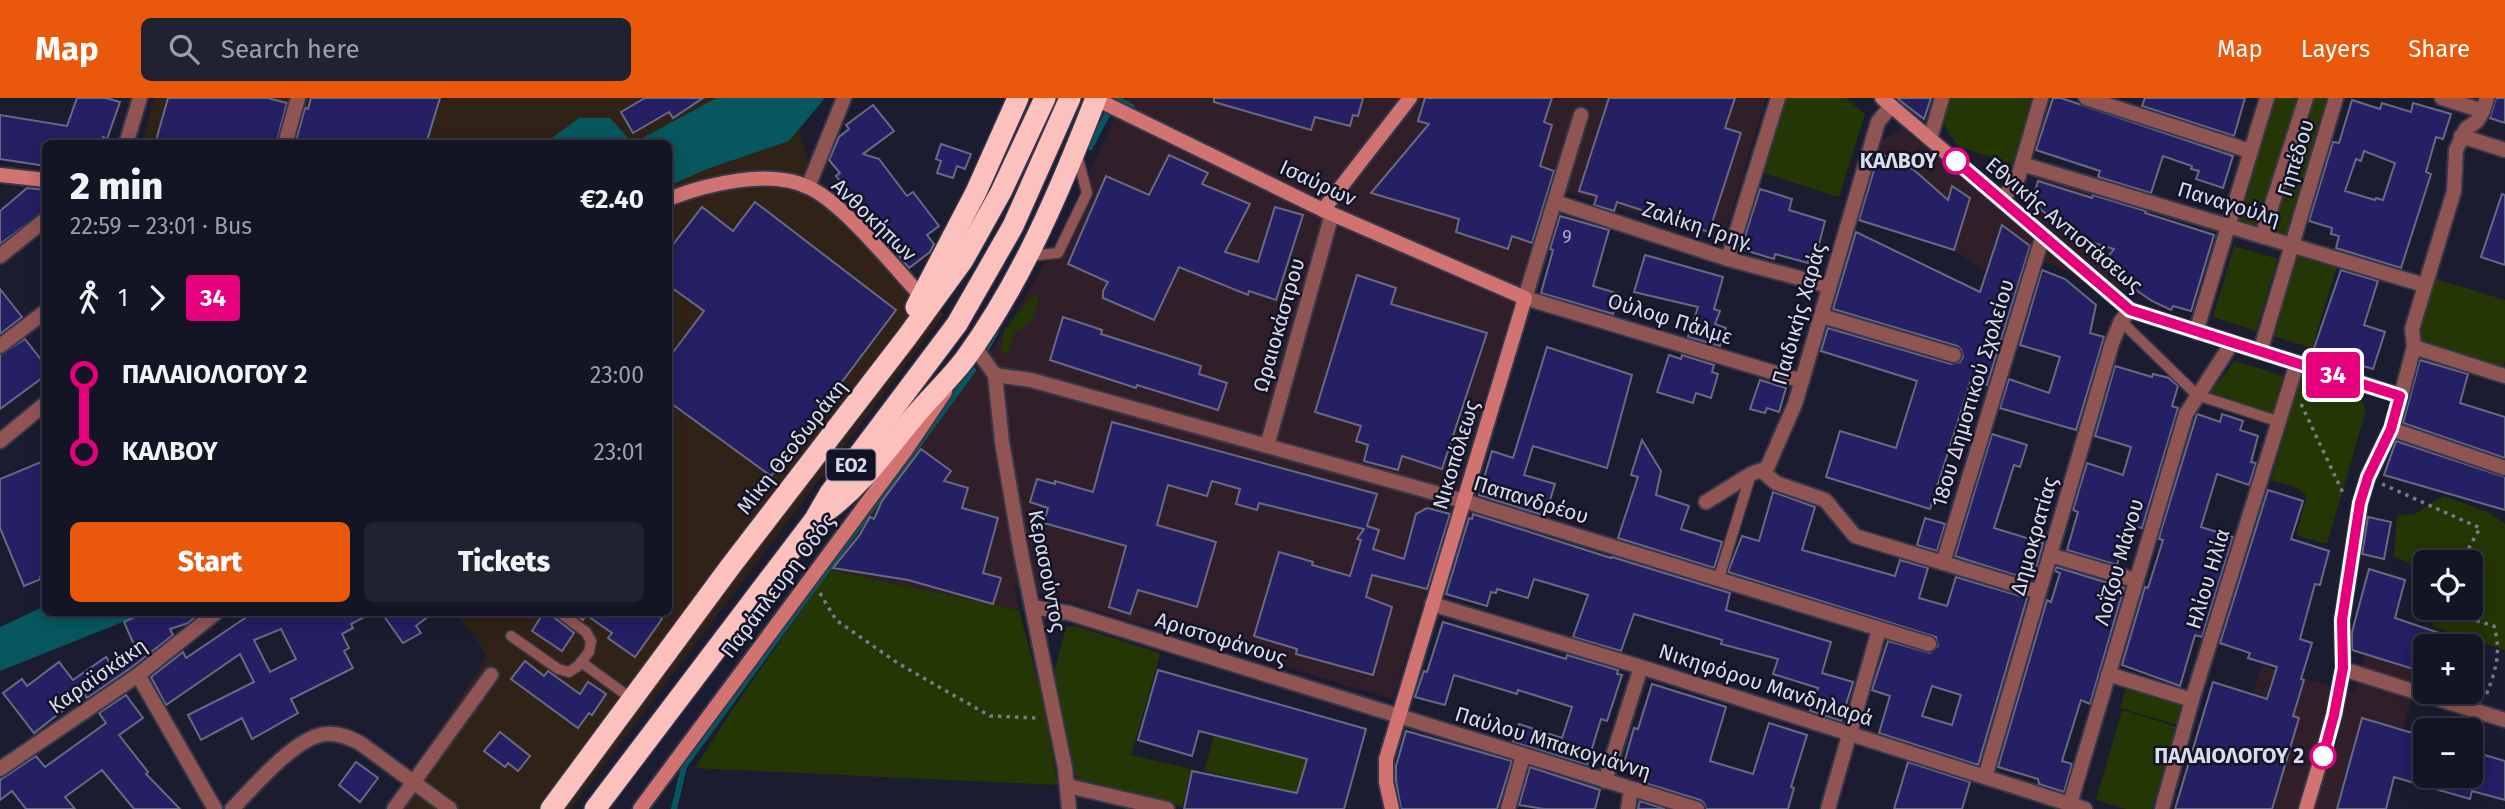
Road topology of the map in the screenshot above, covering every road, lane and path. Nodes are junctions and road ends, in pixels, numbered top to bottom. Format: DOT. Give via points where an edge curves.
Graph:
graph roads {
  1 [pos="141,98"];
  2 [pos="298,98"];
  3 [pos="844,98"];
  4 [pos="1018,98"];
  5 [pos="1045,98"];
  6 [pos="1070,98"];
  7 [pos="1410,98"];
  8 [pos="1778,98"];
  9 [pos="1942,98"];
  10 [pos="2041,98"];
  11 [pos="2086,98"];
  12 [pos="2267,98"];
  13 [pos="2306,98"];
  14 [pos="2336,98"];
  15 [pos="2442,98"];
  16 [pos="1096,99"];
  17 [pos="1887,102"];
  18 [pos="2485,104"];
  19 [pos="1581,115"];
  20 [pos="2461,136"];
  21 [pos="1930,139"];
  22 [pos="127,140"];
  23 [pos="286,140"];
  24 [pos="2505,150"];
  25 [pos="2250,151"];
  26 [pos="2022,164"];
  27 [pos="0,175"];
  28 [pos="42,180"];
  29 [pos="808,187"];
  30 [pos="672,197"];
  31 [pos="2001,200"];
  32 [pos="1555,202"];
  33 [pos="1327,212"];
  34 [pos="42,222"];
  35 [pos="2229,226"];
  36 [pos="2043,235"];
  37 [pos="2262,236"];
  38 [pos="2292,246"];
  39 [pos="0,256"];
  40 [pos="1728,259"];
  41 [pos="2424,285"];
  42 [pos="1829,286"];
  43 [pos="922,297"];
  44 [pos="1525,298"];
  45 [pos="42,314"];
  46 [pos="2125,315"];
  47 [pos="1822,316"];
  48 [pos="2196,332"];
  49 [pos="2232,343"];
  50 [pos="0,346"];
  51 [pos="2414,347"];
  52 [pos="2260,352"];
  53 [pos="968,354"];
  54 [pos="1954,355"];
  55 [pos="888,361"];
  56 [pos="2297,363"];
  57 [pos="995,375"];
  58 [pos="2505,376"];
  59 [pos="1802,381"];
  60 [pos="2291,382"];
  61 [pos="2197,395"];
  62 [pos="2400,396"];
  63 [pos="42,406"];
  64 [pos="2280,422"];
  65 [pos="2391,429"];
  66 [pos="0,441"];
  67 [pos="1267,446"];
  68 [pos="2505,468"];
  69 [pos="1756,473"];
  70 [pos="2368,477"];
  71 [pos="1464,501"];
  72 [pos="1706,502"];
  73 [pos="2357,518"];
  74 [pos="815,519"];
  75 [pos="2468,550"];
  76 [pos="2050,555"];
  77 [pos="1943,563"];
  78 [pos="811,578"];
  79 [pos="2135,580"];
  80 [pos="1718,581"];
  81 [pos="2039,592"];
  82 [pos="1432,604"];
  83 [pos="1032,607"];
  84 [pos="211,616"];
  85 [pos="564,616"];
  86 [pos="2475,620"];
  87 [pos="1879,630"];
  88 [pos="512,636"];
  89 [pos="1929,645"];
  90 [pos="581,662"];
  91 [pos="1641,667"];
  92 [pos="2343,668"];
  93 [pos="2108,674"];
  94 [pos="138,675"];
  95 [pos="491,675"];
  96 [pos="632,699"];
  97 [pos="2192,700"];
  98 [pos="2480,712"];
  99 [pos="1398,716"];
  100 [pos="1054,718"];
  101 [pos="2505,720"];
  102 [pos="1849,734"];
  103 [pos="1523,755"];
  104 [pos="0,769"];
  105 [pos="1985,777"];
  106 [pos="1605,781"];
  107 [pos="414,783"];
  108 [pos="1068,786"];
  109 [pos="1631,789"];
  110 [pos="2070,804"];
  111 [pos="646,806"];
  112 [pos="215,809"];
  113 [pos="232,809"];
  114 [pos="394,809"];
  115 [pos="450,809"];
  116 [pos="551,809"];
  117 [pos="595,809"];
  118 [pos="1069,809"];
  119 [pos="1167,809"];
  120 [pos="1392,809"];
  121 [pos="1508,809"];
  122 [pos="1628,809"];
  123 [pos="1696,809"];
  124 [pos="1828,809"];
  125 [pos="2085,809"];
  126 [pos="2162,809"];
  127 [pos="2306,809"];
  1 -- 22 [label="street"];
  2 -- 23 [label="street"];
  3 -- 29 [label="street"];
  4 -- 43 [label="highway, ΕΟ2"];
  5 -- 55 [label="highway, Μίκη Θεοδωράκη / ΕΟ2" via="973,244"];
  6 -- 74 [label="highway, ΕΟ2" via="1029,193 963,314"];
  7 -- 33 [label="street, Ωραιοκάστρου"];
  8 -- 40 [label="street"];
  9 -- 21 [label="street"];
  10 -- 26 [label="street"];
  11 -- 25 [label="street"];
  12 -- 25 [label="street"];
  13 -- 37 [label="street"];
  14 -- 38 [label="street, Γηπέδου"];
  15 -- 18 [label="street"];
  16 -- 33 [label="street, Ισαύρων"];
  16 -- 53 [label="highway, ΕΟ2" via="1025,257"];
  17 -- 21 [label="street, Εθνικής Αντιστάσεως"];
  17 -- 42 [label="street, Παιδικής Χαράς"];
  18 -- 20 [label="street" via="2477,121"];
  19 -- 32 [label="street, Νικοπόλεως"];
  20 -- 24 [label="street"];
  20 -- 41 [label="street" via="2454,191"];
  21 -- 31 [label="street, Εθνικής Αντιστάσεως"];
  25 -- 35 [label="street"];
  26 -- 31 [label="street" via="2015,184"];
  26 -- 35 [label="street, Παναγούλη"];
  27 -- 28 [label="street"];
  29 -- 30 [label="street, Ανθοκήπων" via="757,179"];
  29 -- 43 [label="street, Ανθοκήπων" via="848,218"];
  31 -- 36 [label="street, Εθνικής Αντιστάσεως"];
  32 -- 40 [label="street, Ζαλίκη Γρηγ."];
  32 -- 44 [label="street, Νικοπόλεως"];
  33 -- 44 [label="street, Ισαύρων"];
  33 -- 67 [label="street, Ωραιοκάστρου"];
  34 -- 39 [label="street"];
  35 -- 37 [label="street, Παναγούλη"];
  35 -- 48 [label="street"];
  36 -- 46 [label="street, Εθνικής Αντιστάσεως"];
  36 -- 77 [label="street, 18ου Δημοτικού Σχολείου"];
  37 -- 38 [label="street, Παναγούλη"];
  38 -- 41 [label="street, Παναγούλη"];
  38 -- 52 [label="street, Γηπέδου"];
  40 -- 42 [label="street, Ζαλίκη Γρηγ."];
  41 -- 51 [label="street" via="2412,329"];
  42 -- 47 [label="street, Παιδικής Χαράς"];
  43 -- 55 [label="highway, ΕΟ2"];
  44 -- 59 [label="street, Ούλοφ Πάλμε"];
  44 -- 71 [label="street, Νικοπόλεως"];
  45 -- 50 [label="street"];
  46 -- 48 [label="street, Εθνικής Αντιστάσεως"];
  46 -- 61 [label="lane"];
  46 -- 76 [label="street, Δημοκρατίας"];
  47 -- 54 [label="street"];
  47 -- 59 [label="street, Παιδικής Χαράς"];
  48 -- 49 [label="street, Εθνικής Αντιστάσεως"];
  49 -- 52 [label="street, Εθνικής Αντιστάσεως"];
  49 -- 61 [label="street, Λοΐζου Μάνου"];
  51 -- 58 [label="street"];
  51 -- 62 [label="street"];
  52 -- 56 [label="street, Εθνικής Αντιστάσεως"];
  53 -- 57 [label="street, Κερασούντος"];
  53 -- 74 [label="highway, ΕΟ2" via="852,490"];
  53 -- 78 [label="street, Παράπλευρη Οδός" via="932,413"];
  55 -- 96 [label="highway, Μίκη Θεοδωράκη / ΕΟ2"];
  56 -- 60 [label="street, Ηλίου Ηλία"];
  56 -- 62 [label="street, Εθνικής Αντιστάσεως"];
  57 -- 67 [label="street, Παπανδρέου" via="1031,380"];
  57 -- 83 [label="street, Κερασούντος" via="1006,467"];
  59 -- 69 [label="street, Παιδικής Χαράς" via="1767,468"];
  60 -- 64 [label="street, Ηλίου Ηλία"];
  60 -- 73 [label="path"];
  61 -- 64 [label="lane"];
  61 -- 79 [label="street, Λοΐζου Μάνου" via="2184,420"];
  62 -- 65 [label="street"];
  63 -- 66 [label="street"];
  64 -- 97 [label="street, Ηλίου Ηλία"];
  65 -- 68 [label="street"];
  65 -- 70 [label="street"];
  67 -- 71 [label="street, Παπανδρέου"];
  69 -- 72 [label="street, Παιδικής Χαράς"];
  69 -- 77 [label="street" via="1825,500 1855,536"];
  69 -- 80 [label="lane"];
  70 -- 73 [label="street"];
  70 -- 75 [label="path" via="2480,527"];
  71 -- 80 [label="street, Παπανδρέου"];
  71 -- 82 [label="street, Νικοπόλεως"];
  73 -- 92 [label="street" via="2342,620"];
  74 -- 117 [label="highway, ΕΟ2"];
  76 -- 79 [label="street"];
  76 -- 81 [label="street, Δημοκρατίας"];
  77 -- 81 [label="street"];
  78 -- 100 [label="path" via="836,620 978,710 990,716"];
  78 -- 111 [label="street, Παράπλευρη Οδός"];
  79 -- 93 [label="street, Λοΐζου Μάνου"];
  80 -- 87 [label="street, Παπανδρέου"];
  81 -- 105 [label="street, Δημοκρατίας"];
  82 -- 91 [label="street, Νικηφόρου Μανδηλαρά"];
  82 -- 99 [label="street, Νικοπόλεως"];
  83 -- 99 [label="street, Αριστοφάνoυς" via="1069,613"];
  83 -- 100 [label="street, Κερασούντος"];
  84 -- 94 [label="street, Καραϊσκάκη"];
  85 -- 90 [label="lane" via="589,636 591,646"];
  86 -- 98 [label="path" via="2494,626 2498,640 2498,664"];
  87 -- 89 [label="street, Παπανδρέου"];
  87 -- 102 [label="street"];
  88 -- 90 [label="lane" via="563,672 574,670"];
  90 -- 96 [label="lane"];
  91 -- 102 [label="street, Νικηφόρου Μανδηλαρά"];
  91 -- 106 [label="street"];
  92 -- 98 [label="street"];
  92 -- 127 [label="street"];
  93 -- 97 [label="street"];
  93 -- 110 [label="street, Λοΐζου Μάνου"];
  94 -- 104 [label="street, Καραϊσκάκη"];
  94 -- 112 [label="street"];
  95 -- 107 [label="street"];
  96 -- 116 [label="highway, Μίκη Θεοδωράκη / ΕΟ2"];
  97 -- 126 [label="street, Ηλίου Ηλία"];
  98 -- 101 [label="street"];
  99 -- 103 [label="street, Παύλου Μπακογιάννη"];
  99 -- 120 [label="street, Νικοπόλεως" via="1386,759"];
  100 -- 108 [label="street, Κερασούντος"];
  102 -- 105 [label="street, Νικηφόρου Μανδηλαρά"];
  102 -- 124 [label="street"];
  103 -- 106 [label="street, Παύλου Μπακογιάννη"];
  103 -- 121 [label="street"];
  105 -- 110 [label="street, Νικηφόρου Μανδηλαρά"];
  106 -- 109 [label="street, Παύλου Μπακογιάννη"];
  107 -- 113 [label="street" via="360,743 327,733 295,748"];
  107 -- 114 [label="street"];
  107 -- 115 [label="street"];
  108 -- 118 [label="street, Κερασούντος"];
  108 -- 119 [label="street"];
  109 -- 122 [label="street"];
  109 -- 123 [label="street, Παύλου Μπακογιάννη"];
  110 -- 125 [label="street, Νικηφόρου Μανδηλαρά"];
}
